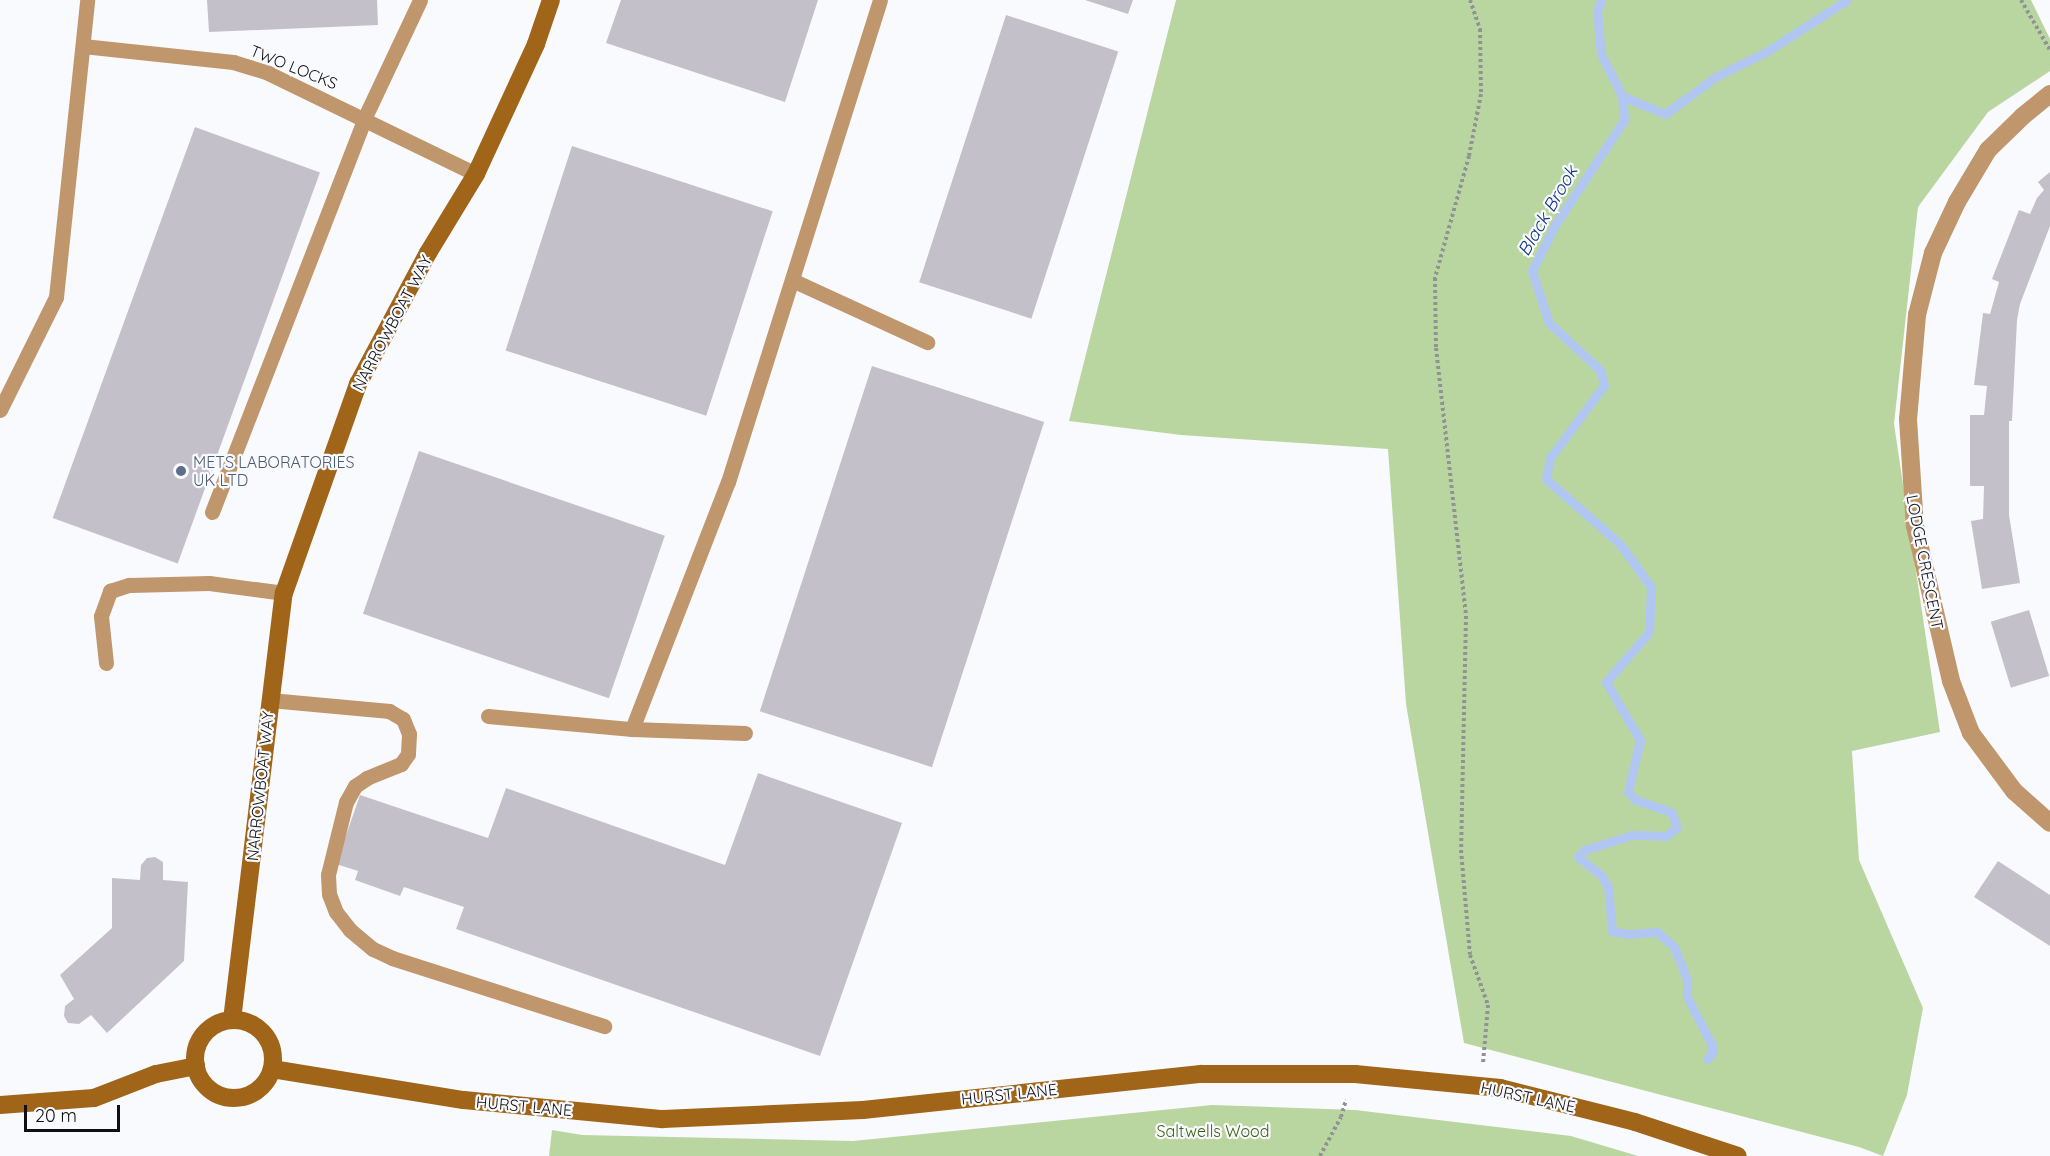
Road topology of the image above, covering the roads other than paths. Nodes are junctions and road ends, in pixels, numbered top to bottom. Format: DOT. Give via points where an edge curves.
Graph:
graph roads {
  1 [pos="87,0"];
  2 [pos="420,0"];
  3 [pos="551,0"];
  4 [pos="880,0"];
  5 [pos="83,46"];
  6 [pos="2050,94"];
  7 [pos="365,117"];
  8 [pos="476,174"];
  9 [pos="792,280"];
  10 [pos="927,342"];
  11 [pos="0,410"];
  12 [pos="212,512"];
  13 [pos="284,593"];
  14 [pos="106,663"];
  15 [pos="270,700"];
  16 [pos="489,716"];
  17 [pos="632,729"];
  18 [pos="745,733"];
  19 [pos="2050,823"];
  20 [pos="232,1020"];
  21 [pos="604,1026"];
  22 [pos="196,1066"];
  23 [pos="272,1069"];
  24 [pos="0,1105"];
  25 [pos="1738,1156"];
  1 -- 5 [label="lane"];
  2 -- 7 [label="lane"];
  3 -- 8 [label="street, NARROWBOAT WAY" via="536,44"];
  4 -- 9 [label="lane"];
  5 -- 7 [label="lane, TWO LOCKS" via="233,62 268,73"];
  5 -- 11 [label="lane" via="56,297"];
  6 -- 19 [label="street, LODGE CRESCENT" via="1988,150 1933,253 1917,315 1908,418 1915,526 1951,681 1971,733 2014,791"];
  7 -- 8 [label="lane, TWO LOCKS"];
  7 -- 12 [label="lane"];
  8 -- 13 [label="street, NARROWBOAT WAY" via="428,253 358,384"];
  9 -- 10 [label="lane"];
  9 -- 17 [label="lane" via="728,482"];
  13 -- 14 [label="lane" via="209,583 129,585 110,591 101,616"];
  13 -- 15 [label="street, NARROWBOAT WAY"];
  15 -- 20 [label="street, NARROWBOAT WAY"];
  15 -- 21 [label="lane" via="390,711 403,719 410,734 408,754 401,764 355,786 346,802 328,875 329,894 336,912 351,930 392,958"];
  16 -- 17 [label="lane"];
  17 -- 18 [label="lane"];
  20 -- 22 [label="street" via="210,1029 201,1039"];
  20 -- 23 [label="street" via="262,1031 270,1042"];
  22 -- 23 [label="street" via="207,1086 231,1097 253,1093 264,1084"];
  22 -- 24 [label="street" via="156,1074 94,1098"];
  23 -- 25 [label="street, HURST LANE" via="464,1100 663,1119 862,1110 1201,1074 1354,1074 1500,1088 1635,1122"];
}
